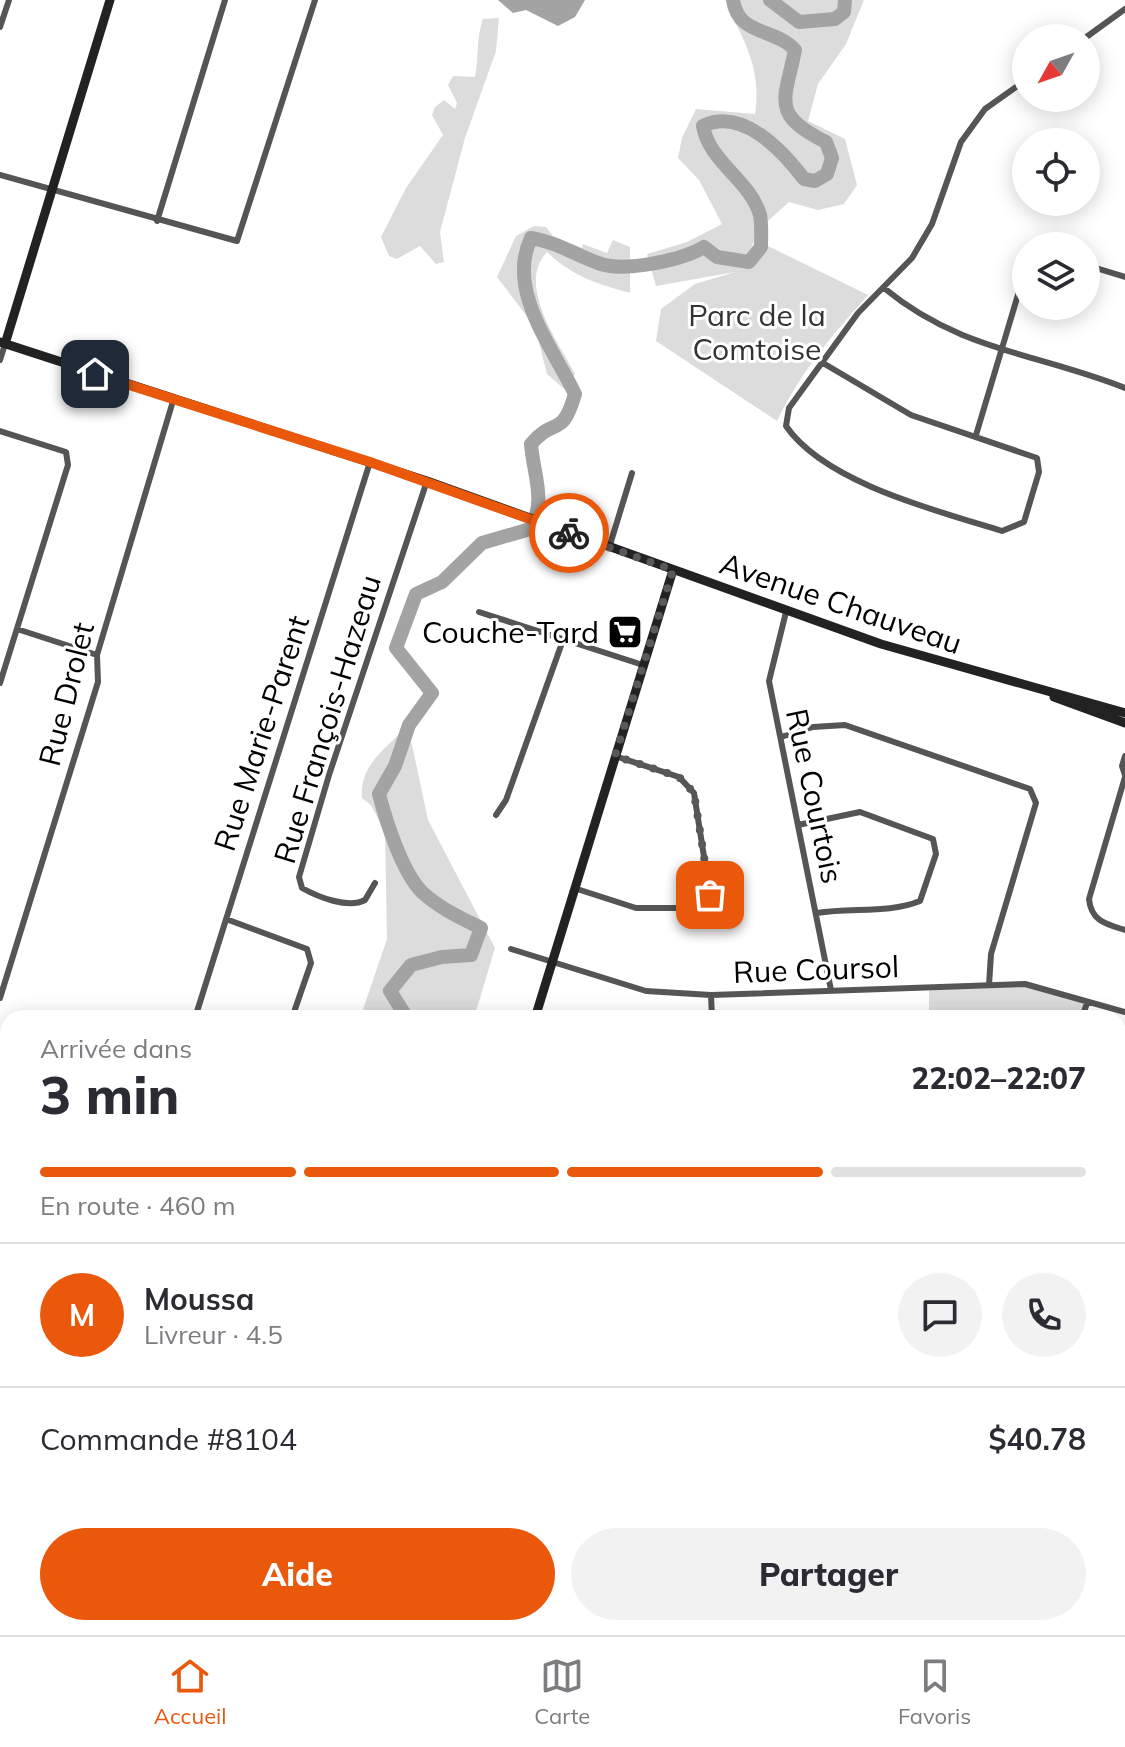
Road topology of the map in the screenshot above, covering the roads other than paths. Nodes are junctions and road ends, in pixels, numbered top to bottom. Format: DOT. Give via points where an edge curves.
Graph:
graph roads {
  1 [pos="9,0"];
  2 [pos="110,0"];
  3 [pos="225,0"];
  4 [pos="314,0"];
  5 [pos="1125,9"];
  6 [pos="0,27"];
  7 [pos="1100,27"];
  8 [pos="1012,90"];
  9 [pos="0,175"];
  10 [pos="53,189"];
  11 [pos="157,221"];
  12 [pos="1100,269"];
  13 [pos="1125,277"];
  14 [pos="884,288"];
  15 [pos="1012,312"];
  16 [pos="3,343"];
  17 [pos="1000,349"];
  18 [pos="0,360"];
  19 [pos="823,363"];
  20 [pos="1125,388"];
  21 [pos="173,401"];
  22 [pos="0,431"];
  23 [pos="976,435"];
  24 [pos="370,462"];
  25 [pos="632,473"];
  26 [pos="427,481"];
  27 [pos="609,548"];
  28 [pos="673,570"];
  29 [pos="479,612"];
  30 [pos="786,612"];
  31 [pos="17,629"];
  32 [pos="563,640"];
  33 [pos="97,655"];
  34 [pos="643,665"];
  35 [pos="0,683"];
  36 [pos="1048,694"];
  37 [pos="1125,713"];
  38 [pos="1125,723"];
  39 [pos="781,737"];
  40 [pos="615,756"];
  41 [pos="1125,756"];
  42 [pos="1125,776"];
  43 [pos="496,815"];
  44 [pos="798,825"];
  45 [pos="375,883"];
  46 [pos="577,889"];
  47 [pos="817,913"];
  48 [pos="226,919"];
  49 [pos="1125,930"];
  50 [pos="511,949"];
  51 [pos="0,960"];
  52 [pos="553,962"];
  53 [pos="11,964"];
  54 [pos="989,985"];
  55 [pos="831,990"];
  56 [pos="711,995"];
  57 [pos="0,998"];
  58 [pos="1087,1003"];
  59 [pos="198,1010"];
  60 [pos="295,1010"];
  61 [pos="538,1010"];
  62 [pos="712,1010"];
  63 [pos="1085,1010"];
  64 [pos="1117,1010"];
  1 -- 6 [label="street"];
  2 -- 10 [label="main road"];
  3 -- 11 [label="street"];
  4 -- 11 [label="street" via="237,241"];
  5 -- 7 [label="street"];
  8 -- 14 [label="street" via="985,109 961,142 932,224 912,258"];
  9 -- 10 [label="street"];
  10 -- 11 [label="street"];
  10 -- 16 [label="main road"];
  12 -- 13 [label="street"];
  14 -- 17 [label="street" via="944,329"];
  14 -- 19 [label="street" via="858,313"];
  15 -- 17 [label="street"];
  16 -- 18 [label="street"];
  16 -- 21 [label="main road, Avenue Chauveau"];
  17 -- 20 [label="street"];
  17 -- 23 [label="street"];
  19 -- 23 [label="street" via="911,415"];
  19 -- 23 [label="street" via="789,408 786,426 796,440 857,480 918,505 1002,531 1013,529 1024,522 1039,472 1037,458"];
  21 -- 24 [label="main road, Avenue Chauveau"];
  21 -- 33 [label="street, Rue Drolet"];
  22 -- 31 [label="street" via="66,452 68,465"];
  24 -- 26 [label="main road, Avenue Chauveau"];
  24 -- 48 [label="street, Rue Marie-Parent"];
  25 -- 27 [label="street"];
  26 -- 27 [label="main road, Avenue Chauveau"];
  26 -- 45 [label="street, Rue François-Hazeau" via="299,877 308,892 347,903 365,900"];
  27 -- 28 [label="main road, Avenue Chauveau"];
  28 -- 30 [label="main road, Avenue Chauveau"];
  28 -- 34 [label="main road"];
  29 -- 32 [label="street"];
  30 -- 36 [label="main road, Avenue Chauveau"];
  30 -- 39 [label="street, Rue Courtois" via="769,681"];
  31 -- 33 [label="street"];
  31 -- 35 [label="street"];
  32 -- 34 [label="street"];
  32 -- 43 [label="street"];
  33 -- 53 [label="street, Rue Drolet" via="98,682"];
  34 -- 40 [label="main road"];
  36 -- 37 [label="main road, Avenue Chauveau"];
  36 -- 38 [label="main road"];
  39 -- 44 [label="street, Rue Courtois"];
  39 -- 54 [label="street" via="845,725 1030,789 1036,803 991,954"];
  40 -- 46 [label="main road"];
  40 -- 46 [label="street" via="679,777 694,793 710,895 700,908 636,908"];
  41 -- 42 [label="street"];
  42 -- 49 [label="street" via="1089,899 1090,911 1099,921"];
  44 -- 47 [label="street, Rue Courtois"];
  44 -- 47 [label="street" via="860,812 933,839 936,854 920,901 903,908"];
  46 -- 52 [label="main road"];
  47 -- 55 [label="street, Rue Courtois"];
  48 -- 59 [label="street, Rue Marie-Parent"];
  48 -- 60 [label="street" via="307,949 311,963"];
  50 -- 52 [label="street, Rue Coursol"];
  51 -- 53 [label="street"];
  52 -- 56 [label="street, Rue Coursol" via="646,991"];
  52 -- 61 [label="main road"];
  53 -- 57 [label="street, Rue Drolet"];
  54 -- 55 [label="street, Rue Coursol"];
  54 -- 58 [label="street, Rue Coursol" via="1025,984"];
  55 -- 56 [label="street, Rue Coursol"];
  56 -- 62 [label="street"];
  58 -- 63 [label="street"];
  58 -- 64 [label="street, Rue Coursol"];
}
